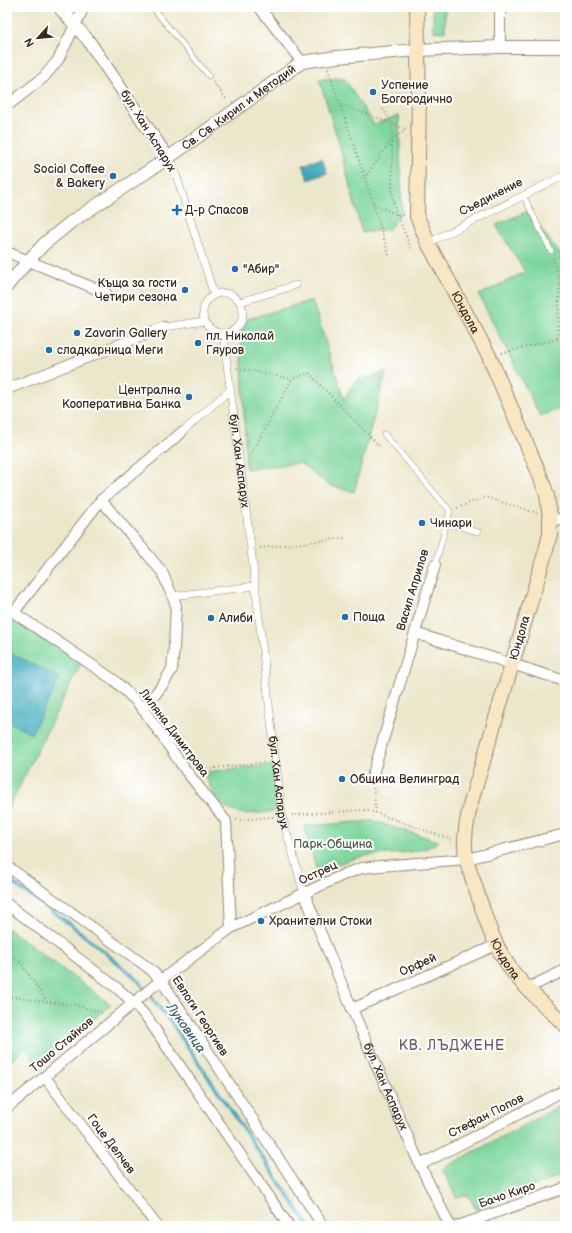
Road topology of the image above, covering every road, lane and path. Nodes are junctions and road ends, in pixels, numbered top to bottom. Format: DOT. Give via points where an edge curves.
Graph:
graph roads {
  1 [pos="59,7"];
  2 [pos="84,7"];
  3 [pos="152,7"];
  4 [pos="259,7"];
  5 [pos="417,7"];
  6 [pos="500,7"];
  7 [pos="75,24"];
  8 [pos="500,47"];
  9 [pos="565,47"];
  10 [pos="417,50"];
  11 [pos="324,59"];
  12 [pos="302,62"];
  13 [pos="209,76"];
  14 [pos="340,104"];
  15 [pos="7,106"];
  16 [pos="383,109"];
  17 [pos="235,110"];
  18 [pos="392,123"];
  19 [pos="406,129"];
  20 [pos="392,139"];
  21 [pos="168,158"];
  22 [pos="565,175"];
  23 [pos="364,178"];
  24 [pos="523,196"];
  25 [pos="373,203"];
  26 [pos="397,215"];
  27 [pos="417,216"];
  28 [pos="428,243"];
  29 [pos="411,248"];
  30 [pos="551,251"];
  31 [pos="7,252"];
  32 [pos="390,255"];
  33 [pos="28,261"];
  34 [pos="296,285"];
  35 [pos="7,286"];
  36 [pos="106,292"];
  37 [pos="214,295"];
  38 [pos="240,302"];
  39 [pos="205,321"];
  40 [pos="164,327"];
  41 [pos="223,333"];
  42 [pos="565,337"];
  43 [pos="556,339"];
  44 [pos="489,356"];
  45 [pos="227,366"];
  46 [pos="292,380"];
  47 [pos="7,390"];
  48 [pos="230,390"];
  49 [pos="181,433"];
  50 [pos="384,434"];
  51 [pos="380,448"];
  52 [pos="241,473"];
  53 [pos="101,500"];
  54 [pos="450,511"];
  55 [pos="550,517"];
  56 [pos="565,521"];
  57 [pos="446,523"];
  58 [pos="478,532"];
  59 [pos="345,538"];
  60 [pos="251,549"];
  61 [pos="435,565"];
  62 [pos="255,586"];
  63 [pos="172,596"];
  64 [pos="11,610"];
  65 [pos="414,632"];
  66 [pos="512,664"];
  67 [pos="565,680"];
  68 [pos="143,710"];
  69 [pos="276,761"];
  70 [pos="186,771"];
  71 [pos="372,774"];
  72 [pos="376,813"];
  73 [pos="282,816"];
  74 [pos="226,821"];
  75 [pos="565,834"];
  76 [pos="465,843"];
  77 [pos="467,859"];
  78 [pos="7,866"];
  79 [pos="304,893"];
  80 [pos="7,904"];
  81 [pos="232,928"];
  82 [pos="496,945"];
  83 [pos="7,952"];
  84 [pos="565,970"];
  85 [pos="161,980"];
  86 [pos="528,988"];
  87 [pos="7,996"];
  88 [pos="47,1002"];
  89 [pos="134,1003"];
  90 [pos="352,1009"];
  91 [pos="116,1017"];
  92 [pos="565,1025"];
  93 [pos="45,1077"];
  94 [pos="565,1090"];
  95 [pos="7,1108"];
  96 [pos="420,1165"];
  97 [pos="565,1188"];
  98 [pos="157,1226"];
  99 [pos="289,1226"];
  100 [pos="323,1226"];
  101 [pos="450,1226"];
  102 [pos="458,1226"];
  1 -- 7 [label="street, бул. Хан Аспарух"];
  2 -- 7 [label="street"];
  3 -- 13 [label="lane"];
  4 -- 12 [label="street"];
  5 -- 10 [label="main road"];
  6 -- 8 [label="street"];
  7 -- 15 [label="street" via="58,60 44,77"];
  7 -- 21 [label="street, бул. Хан Аспарух"];
  8 -- 9 [label="street, Св. Св. Кирил и Методий"];
  8 -- 10 [label="street, Св. Св. Кирил и Методий"];
  10 -- 11 [label="street, Св. Св. Кирил и Методий"];
  10 -- 27 [label="main road"];
  11 -- 12 [label="street, Св. Св. Кирил и Методий"];
  11 -- 14 [label="path"];
  12 -- 17 [label="street, Св. Св. Кирил и Методий"];
  13 -- 17 [label="path"];
  14 -- 18 [label="path"];
  14 -- 23 [label="path"];
  16 -- 18 [label="path"];
  17 -- 21 [label="street, Св. Св. Кирил и Методий"];
  18 -- 20 [label="path"];
  19 -- 20 [label="path"];
  20 -- 23 [label="path"];
  20 -- 26 [label="path" via="392,187"];
  21 -- 33 [label="street, Св. Св. Кирил и Методий" via="71,222"];
  21 -- 37 [label="street, бул. Хан Аспарух" via="174,168"];
  22 -- 24 [label="street, Съединение"];
  23 -- 25 [label="path"];
  24 -- 28 [label="street, Съединение"];
  24 -- 30 [label="lane"];
  25 -- 26 [label="path"];
  25 -- 32 [label="path"];
  26 -- 27 [label="path"];
  26 -- 29 [label="path"];
  27 -- 28 [label="main road, Юндола"];
  28 -- 44 [label="main road, Юндола"];
  30 -- 43 [label="path" via="560,283"];
  31 -- 33 [label="street"];
  33 -- 35 [label="street, Св. Св. Кирил и Методий"];
  33 -- 36 [label="street"];
  34 -- 38 [label="street"];
  37 -- 38 [label="street" via="226,292"];
  37 -- 39 [label="street" via="206,303 203,315"];
  38 -- 41 [label="street" via="244,314 242,320 234,330"];
  39 -- 40 [label="street"];
  39 -- 41 [label="street" via="212,329"];
  40 -- 47 [label="street"];
  41 -- 45 [label="street, бул. Хан Аспарух"];
  42 -- 43 [label="path"];
  43 -- 44 [label="path"];
  44 -- 55 [label="main road, Юндола" via="540,473"];
  45 -- 46 [label="path"];
  45 -- 48 [label="street, бул. Хан Аспарух"];
  46 -- 51 [label="path" via="309,373"];
  46 -- 52 [label="path"];
  48 -- 49 [label="street"];
  48 -- 52 [label="street, бул. Хан Аспарух"];
  49 -- 53 [label="street"];
  50 -- 54 [label="lane"];
  52 -- 60 [label="street, бул. Хан Аспарух"];
  53 -- 63 [label="street" via="162,572"];
  53 -- 64 [label="street"];
  54 -- 55 [label="path" via="485,497"];
  54 -- 57 [label="lane, Васил Априлов"];
  55 -- 56 [label="street"];
  55 -- 66 [label="main road, Юндола" via="550,534 546,550"];
  57 -- 58 [label="lane"];
  57 -- 61 [label="lane, Васил Априлов"];
  59 -- 60 [label="path"];
  60 -- 62 [label="street, бул. Хан Аспарух"];
  61 -- 65 [label="street, Васил Априлов"];
  62 -- 63 [label="street"];
  62 -- 69 [label="street, бул. Хан Аспарух"];
  63 -- 68 [label="street" via="176,605 172,668"];
  64 -- 68 [label="street, Лиляна Димитрова" via="114,680"];
  65 -- 66 [label="street"];
  65 -- 71 [label="street, Васил Априлов"];
  66 -- 67 [label="street"];
  66 -- 76 [label="main road, Юндола" via="471,802"];
  68 -- 70 [label="street, Лиляна Димитрова"];
  69 -- 70 [label="path"];
  69 -- 73 [label="street, бул. Хан Аспарух"];
  70 -- 74 [label="street, Лиляна Димитрова"];
  71 -- 72 [label="path"];
  72 -- 73 [label="path" via="364,810"];
  72 -- 76 [label="path"];
  73 -- 74 [label="path"];
  73 -- 79 [label="street, бул. Хан Аспарух"];
  74 -- 81 [label="street"];
  75 -- 77 [label="street, Острец"];
  76 -- 77 [label="main road, Юндола"];
  77 -- 79 [label="street, Острец" via="362,868"];
  77 -- 82 [label="main road, Юндола"];
  78 -- 85 [label="street, Евлоги Георгиев" via="150,969"];
  79 -- 81 [label="street, Острец"];
  79 -- 90 [label="street, бул. Хан Аспарух"];
  80 -- 89 [label="street"];
  81 -- 85 [label="street, Острец"];
  82 -- 86 [label="main road, Юндола" via="510,969"];
  82 -- 90 [label="street, Орфей"];
  83 -- 88 [label="path" via="19,960"];
  84 -- 86 [label="street"];
  85 -- 89 [label="street, Острец"];
  85 -- 100 [label="street, Евлоги Георгиев"];
  86 -- 92 [label="main road, Юндола"];
  87 -- 88 [label="path"];
  88 -- 91 [label="path" via="75,1005"];
  89 -- 91 [label="street, Тошо Стайков"];
  89 -- 99 [label="street" via="148,1019"];
  90 -- 96 [label="street, бул. Хан Аспарух"];
  91 -- 93 [label="street, Тошо Стайков"];
  93 -- 95 [label="street, Тошо Стайков"];
  93 -- 98 [label="street, Гоце Делчев"];
  94 -- 96 [label="street, Стефан Попов"];
  96 -- 101 [label="street, бул. Хан Аспарух"];
  97 -- 102 [label="street, Бачо Киро"];
}
